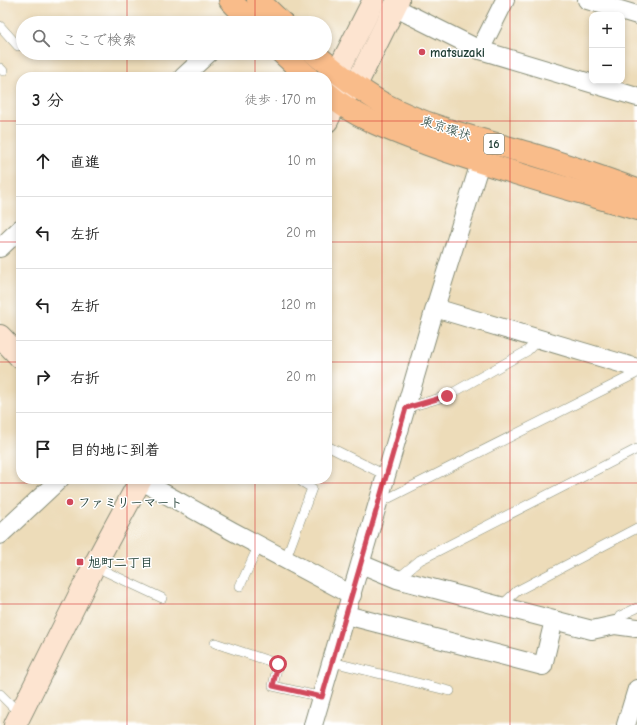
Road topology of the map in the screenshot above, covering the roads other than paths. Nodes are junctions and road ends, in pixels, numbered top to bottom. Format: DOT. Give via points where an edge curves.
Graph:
graph roads {
  1 [pos="230,0"];
  2 [pos="374,0"];
  3 [pos="505,0"];
  4 [pos="587,0"];
  5 [pos="396,4"];
  6 [pos="637,15"];
  7 [pos="250,16"];
  8 [pos="0,26"];
  9 [pos="16,44"];
  10 [pos="480,50"];
  11 [pos="201,60"];
  12 [pos="290,60"];
  13 [pos="322,60"];
  14 [pos="188,72"];
  15 [pos="303,72"];
  16 [pos="337,73"];
  17 [pos="356,85"];
  18 [pos="637,97"];
  19 [pos="332,98"];
  20 [pos="480,163"];
  21 [pos="637,190"];
  22 [pos="637,209"];
  23 [pos="16,235"];
  24 [pos="0,248"];
  25 [pos="435,308"];
  26 [pos="0,336"];
  27 [pos="538,340"];
  28 [pos="16,353"];
  29 [pos="636,365"];
  30 [pos="406,408"];
  31 [pos="332,448"];
  32 [pos="637,450"];
  33 [pos="387,476"];
  34 [pos="55,484"];
  35 [pos="137,484"];
  36 [pos="149,484"];
  37 [pos="305,484"];
  38 [pos="379,503"];
  39 [pos="637,528"];
  40 [pos="0,534"];
  41 [pos="259,545"];
  42 [pos="286,558"];
  43 [pos="361,564"];
  44 [pos="94,566"];
  45 [pos="397,579"];
  46 [pos="240,586"];
  47 [pos="352,595"];
  48 [pos="162,598"];
  49 [pos="501,606"];
  50 [pos="637,608"];
  51 [pos="346,615"];
  52 [pos="554,620"];
  53 [pos="615,624"];
  54 [pos="637,628"];
  55 [pos="215,642"];
  56 [pos="332,662"];
  57 [pos="637,689"];
  58 [pos="450,691"];
  59 [pos="0,694"];
  60 [pos="322,697"];
  61 [pos="18,720"];
  62 [pos="313,725"];
  63 [pos="626,725"];
  1 -- 7 [label="highway"];
  2 -- 16 [label="street"];
  3 -- 10 [label="street"];
  4 -- 6 [label="street"];
  5 -- 10 [label="street"];
  5 -- 17 [label="street"];
  8 -- 9 [label="lane"];
  10 -- 18 [label="street"];
  11 -- 14 [label="street"];
  12 -- 15 [label="highway"];
  13 -- 16 [label="highway, 東京環状 / 16"];
  16 -- 17 [label="highway, 東京環状 / 16"];
  16 -- 19 [label="street"];
  17 -- 19 [label="street"];
  17 -- 21 [label="highway, 東京環状 / 16" via="381,102 412,117 555,161"];
  19 -- 20 [label="highway, 東京環状 / 16" via="367,119 400,134"];
  20 -- 22 [label="highway, 東京環状 / 16"];
  20 -- 25 [label="street"];
  23 -- 24 [label="street"];
  25 -- 27 [label="street"];
  25 -- 30 [label="street"];
  26 -- 28 [label="street"];
  27 -- 29 [label="street"];
  27 -- 30 [label="lane" via="527,351 447,396"];
  29 -- 38 [label="lane"];
  30 -- 33 [label="street"];
  31 -- 33 [label="lane"];
  32 -- 45 [label="lane" via="420,560"];
  33 -- 38 [label="street"];
  34 -- 40 [label="street"];
  35 -- 44 [label="street"];
  36 -- 41 [label="street"];
  37 -- 42 [label="lane" via="312,488"];
  38 -- 43 [label="street"];
  39 -- 49 [label="lane" via="517,591"];
  41 -- 42 [label="street"];
  41 -- 46 [label="lane"];
  42 -- 47 [label="street"];
  43 -- 45 [label="street"];
  43 -- 47 [label="street"];
  44 -- 48 [label="lane"];
  44 -- 61 [label="street"];
  45 -- 49 [label="street"];
  47 -- 51 [label="street"];
  49 -- 52 [label="street"];
  50 -- 53 [label="lane" via="620,616"];
  51 -- 52 [label="street" via="543,666"];
  51 -- 56 [label="street"];
  52 -- 53 [label="street" via="592,630"];
  53 -- 54 [label="street"];
  55 -- 60 [label="lane" via="278,664 273,686"];
  56 -- 58 [label="lane"];
  56 -- 60 [label="street"];
  57 -- 63 [label="street"];
  59 -- 61 [label="lane"];
  60 -- 62 [label="street"];
}
